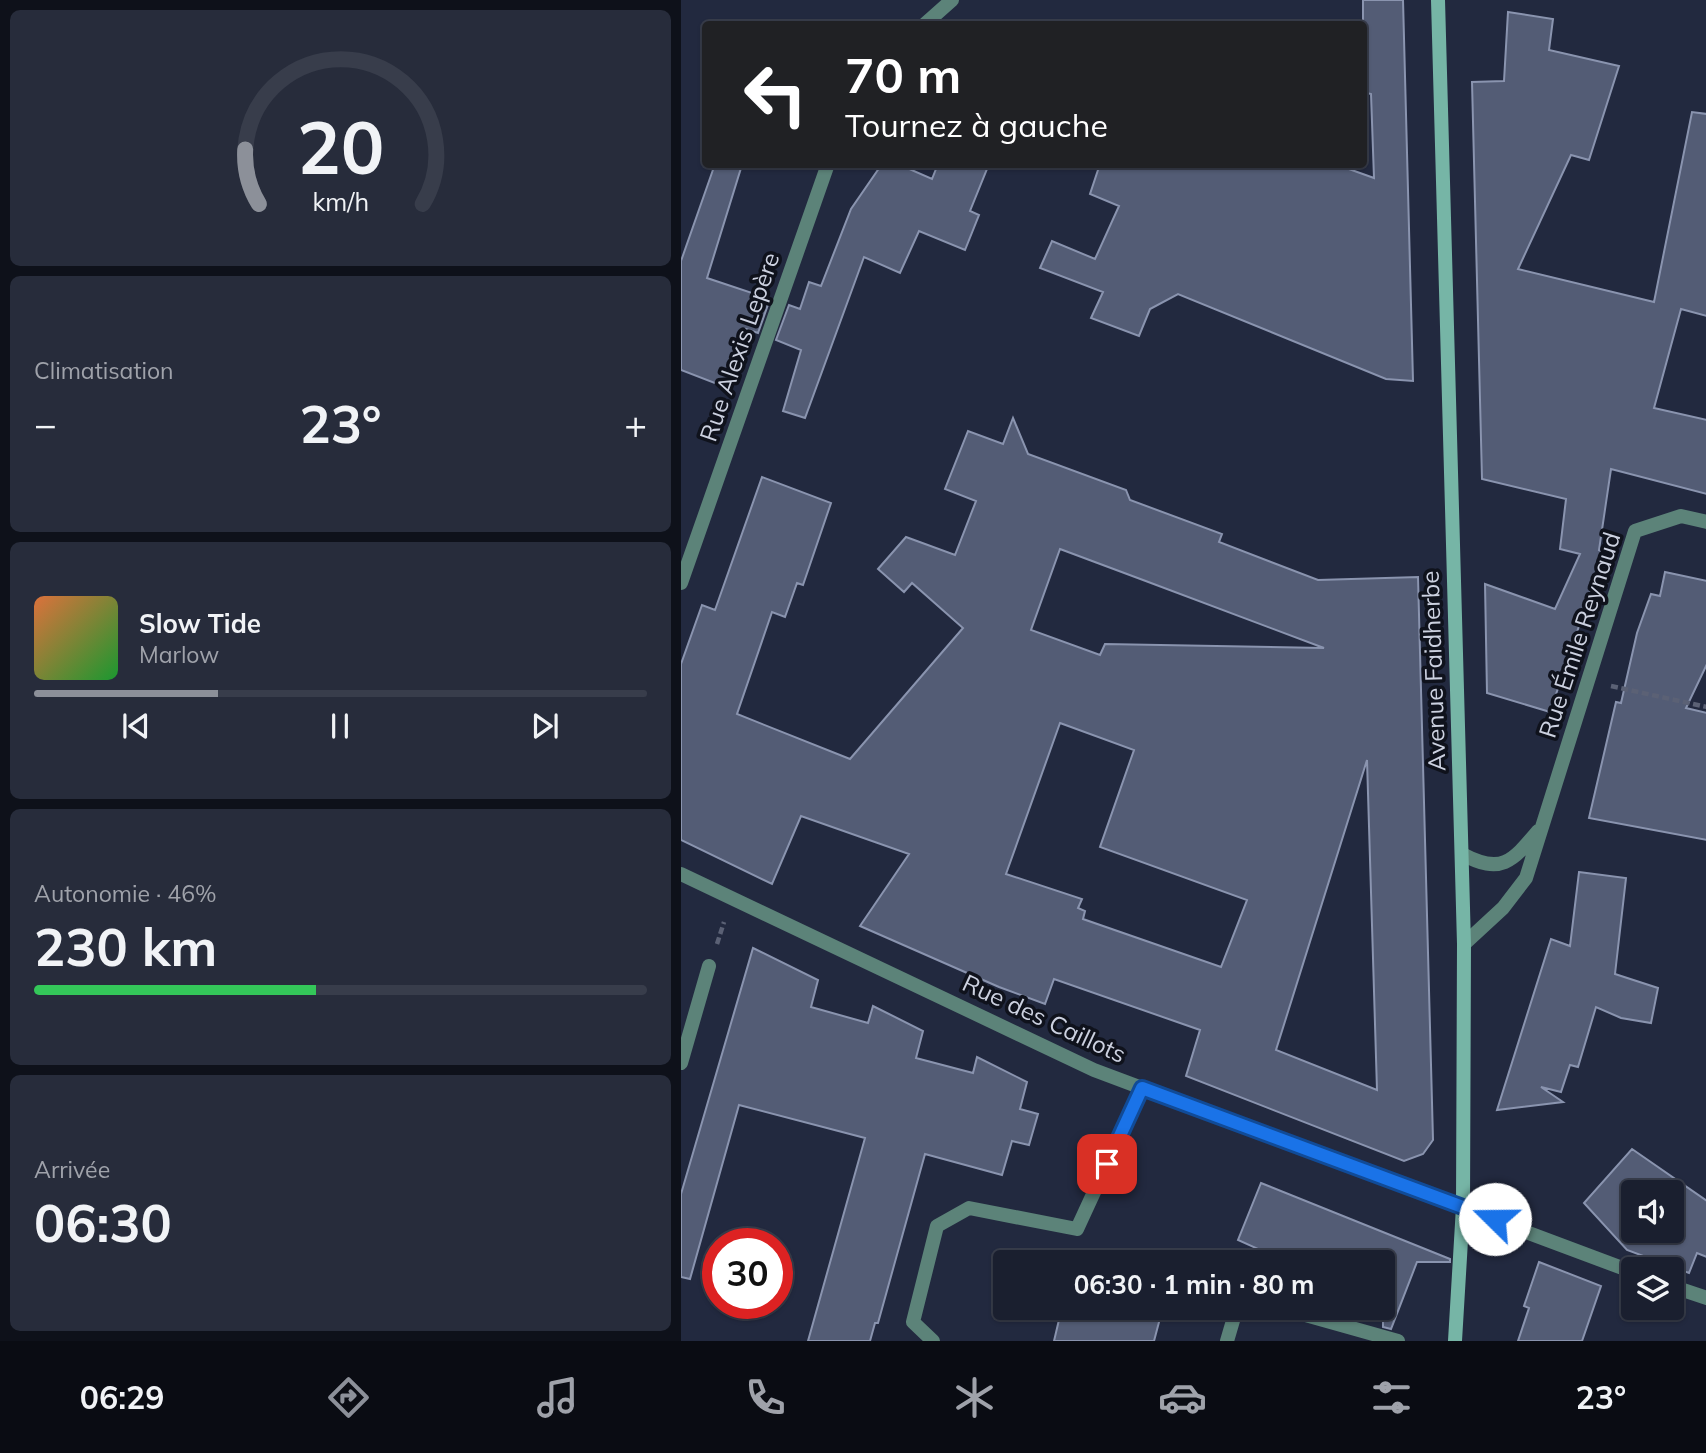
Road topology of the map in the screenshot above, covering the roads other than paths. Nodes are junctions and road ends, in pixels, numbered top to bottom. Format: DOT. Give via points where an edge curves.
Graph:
graph roads {
  1 [pos="952,0"];
  2 [pos="1438,0"];
  3 [pos="928,21"];
  4 [pos="827,168"];
  5 [pos="1706,522"];
  6 [pos="681,583"];
  7 [pos="1546,822"];
  8 [pos="1462,855"];
  9 [pos="681,874"];
  10 [pos="1464,944"];
  11 [pos="710,966"];
  12 [pos="681,1063"];
  13 [pos="1142,1088"];
  14 [pos="1463,1207"];
  15 [pos="1621,1267"];
  16 [pos="1684,1290"];
  17 [pos="1706,1298"];
  18 [pos="1233,1320"];
  19 [pos="1323,1320"];
  20 [pos="933,1341"];
  21 [pos="1227,1341"];
  22 [pos="1398,1341"];
  23 [pos="1455,1341"];
  1 -- 3 [label="street"];
  2 -- 8 [label="street, Avenue Faidherbe"];
  4 -- 6 [label="street, Rue Alexis Lepère"];
  5 -- 7 [label="street, Rue Émile Reynaud" via="1681,516 1635,531"];
  7 -- 8 [label="street, Rue Émile Reynaud" via="1519,855 1497,866"];
  7 -- 10 [label="street, Rue Émile Reynaud" via="1526,877 1503,908"];
  8 -- 10 [label="street, Avenue Faidherbe"];
  9 -- 13 [label="street, Rue des Caillots" via="1094,1070"];
  10 -- 14 [label="street, Avenue Faidherbe"];
  11 -- 12 [label="street"];
  13 -- 14 [label="street, Rue des Caillots"];
  13 -- 20 [label="street" via="1077,1229 969,1208 937,1226 913,1322"];
  14 -- 15 [label="street, Rue des Caillots"];
  14 -- 23 [label="street, Avenue Faidherbe"];
  16 -- 17 [label="street"];
  18 -- 21 [label="street"];
  19 -- 22 [label="street"];
}
